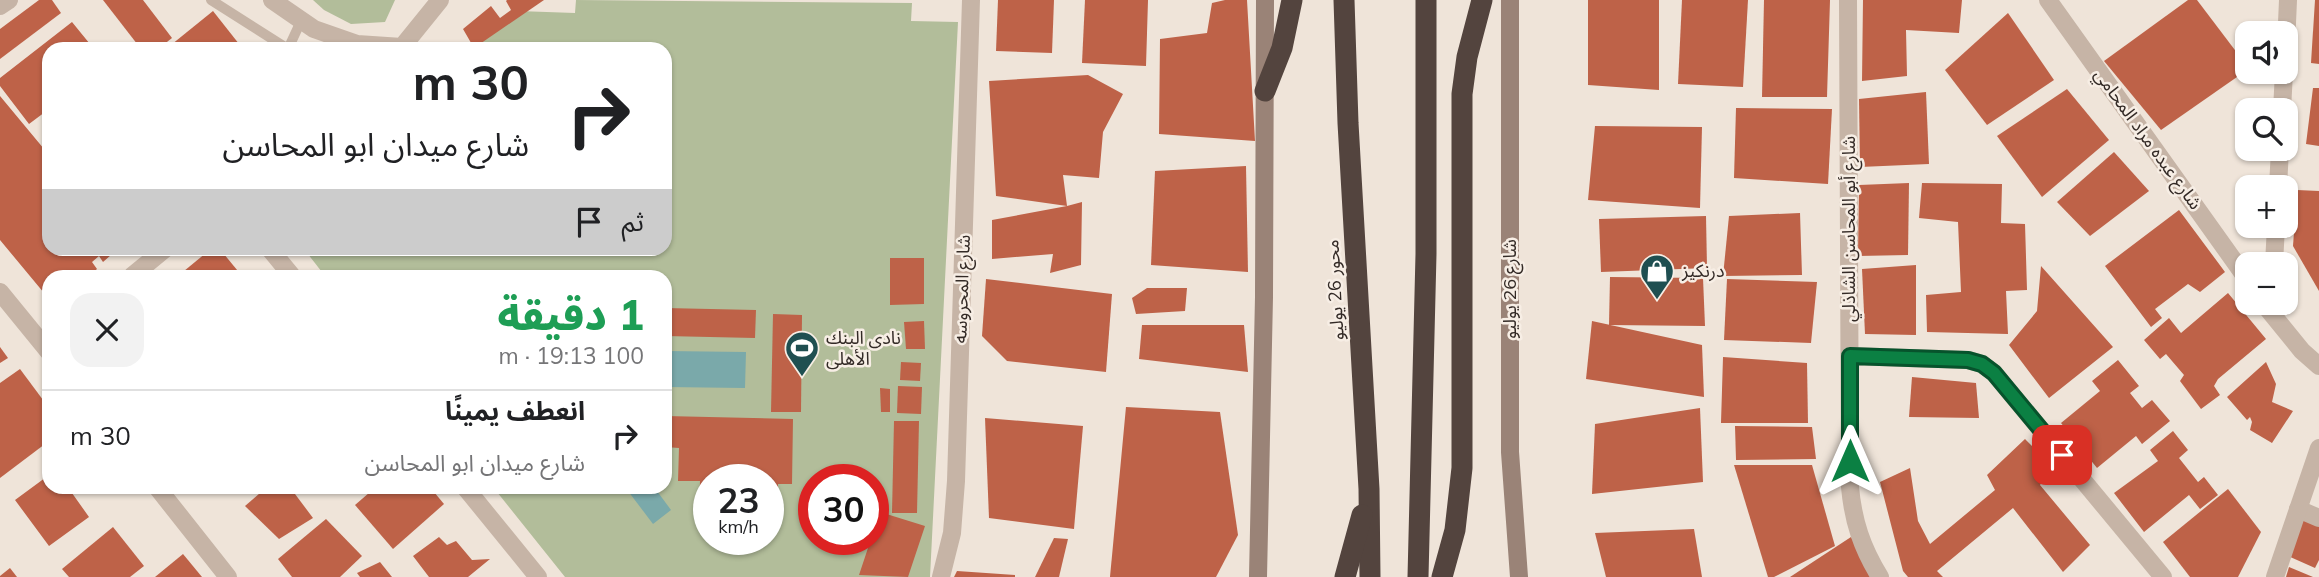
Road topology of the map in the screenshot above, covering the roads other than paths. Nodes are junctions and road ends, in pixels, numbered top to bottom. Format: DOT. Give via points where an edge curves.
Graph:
graph roads {
  1 [pos="9,0"];
  2 [pos="211,0"];
  3 [pos="272,0"];
  4 [pos="425,0"];
  5 [pos="440,0"];
  6 [pos="971,0"];
  7 [pos="1265,0"];
  8 [pos="1292,0"];
  9 [pos="1344,0"];
  10 [pos="1426,0"];
  11 [pos="1482,0"];
  12 [pos="1510,0"];
  13 [pos="1848,0"];
  14 [pos="2048,0"];
  15 [pos="2288,0"];
  16 [pos="0,6"];
  17 [pos="301,21"];
  18 [pos="2287,21"];
  19 [pos="423,23"];
  20 [pos="277,42"];
  21 [pos="291,42"];
  22 [pos="351,42"];
  23 [pos="406,42"];
  24 [pos="1265,91"];
  25 [pos="156,256"];
  26 [pos="276,256"];
  27 [pos="2235,262"];
  28 [pos="139,270"];
  29 [pos="287,270"];
  30 [pos="0,292"];
  31 [pos="2275,315"];
  32 [pos="42,341"];
  33 [pos="1850,356"];
  34 [pos="2319,366"];
  35 [pos="2319,448"];
  36 [pos="1369,489"];
  37 [pos="162,494"];
  38 [pos="471,494"];
  39 [pos="2298,509"];
  40 [pos="2319,517"];
  41 [pos="228,577"];
  42 [pos="538,577"];
  43 [pos="941,577"];
  44 [pos="1258,577"];
  45 [pos="1345,577"];
  46 [pos="1370,577"];
  47 [pos="1418,577"];
  48 [pos="1442,577"];
  49 [pos="1519,577"];
  50 [pos="1880,577"];
  51 [pos="2163,577"];
  52 [pos="2275,577"];
  1 -- 16 [label="street"];
  2 -- 20 [label="lane"];
  3 -- 17 [label="street"];
  4 -- 19 [label="street"];
  5 -- 19 [label="street"];
  6 -- 43 [label="street, شارع المحروسه" via="956,481 952,533"];
  7 -- 24 [label="main road"];
  8 -- 24 [label="highway" via="1282,48"];
  9 -- 36 [label="highway, محور 26 يوليو"];
  10 -- 47 [label="highway" via="1426,254"];
  11 -- 48 [label="highway" via="1462,94 1462,468 1455,530"];
  12 -- 49 [label="main road, شارع 26 يوليو" via="1510,452"];
  13 -- 33 [label="street, شارع أبو المحاسن الشاذلي"];
  14 -- 27 [label="street, شارع عبده مراد المحامي"];
  15 -- 18 [label="street"];
  17 -- 21 [label="lane"];
  17 -- 22 [label="street"];
  19 -- 23 [label="street"];
  24 -- 44 [label="main road"];
  25 -- 28 [label="street"];
  26 -- 29 [label="street"];
  30 -- 32 [label="street"];
  31 -- 34 [label="street"];
  33 -- 50 [label="street, شارع أبو المحاسن الشاذلي" via="1852,506 1862,543"];
  33 -- 51 [label="street" via="1982,364"];
  35 -- 39 [label="street"];
  36 -- 45 [label="highway"];
  36 -- 46 [label="highway, محور 26 يوليو"];
  37 -- 41 [label="street"];
  38 -- 42 [label="street"];
  39 -- 40 [label="street"];
  39 -- 52 [label="street"];
}
